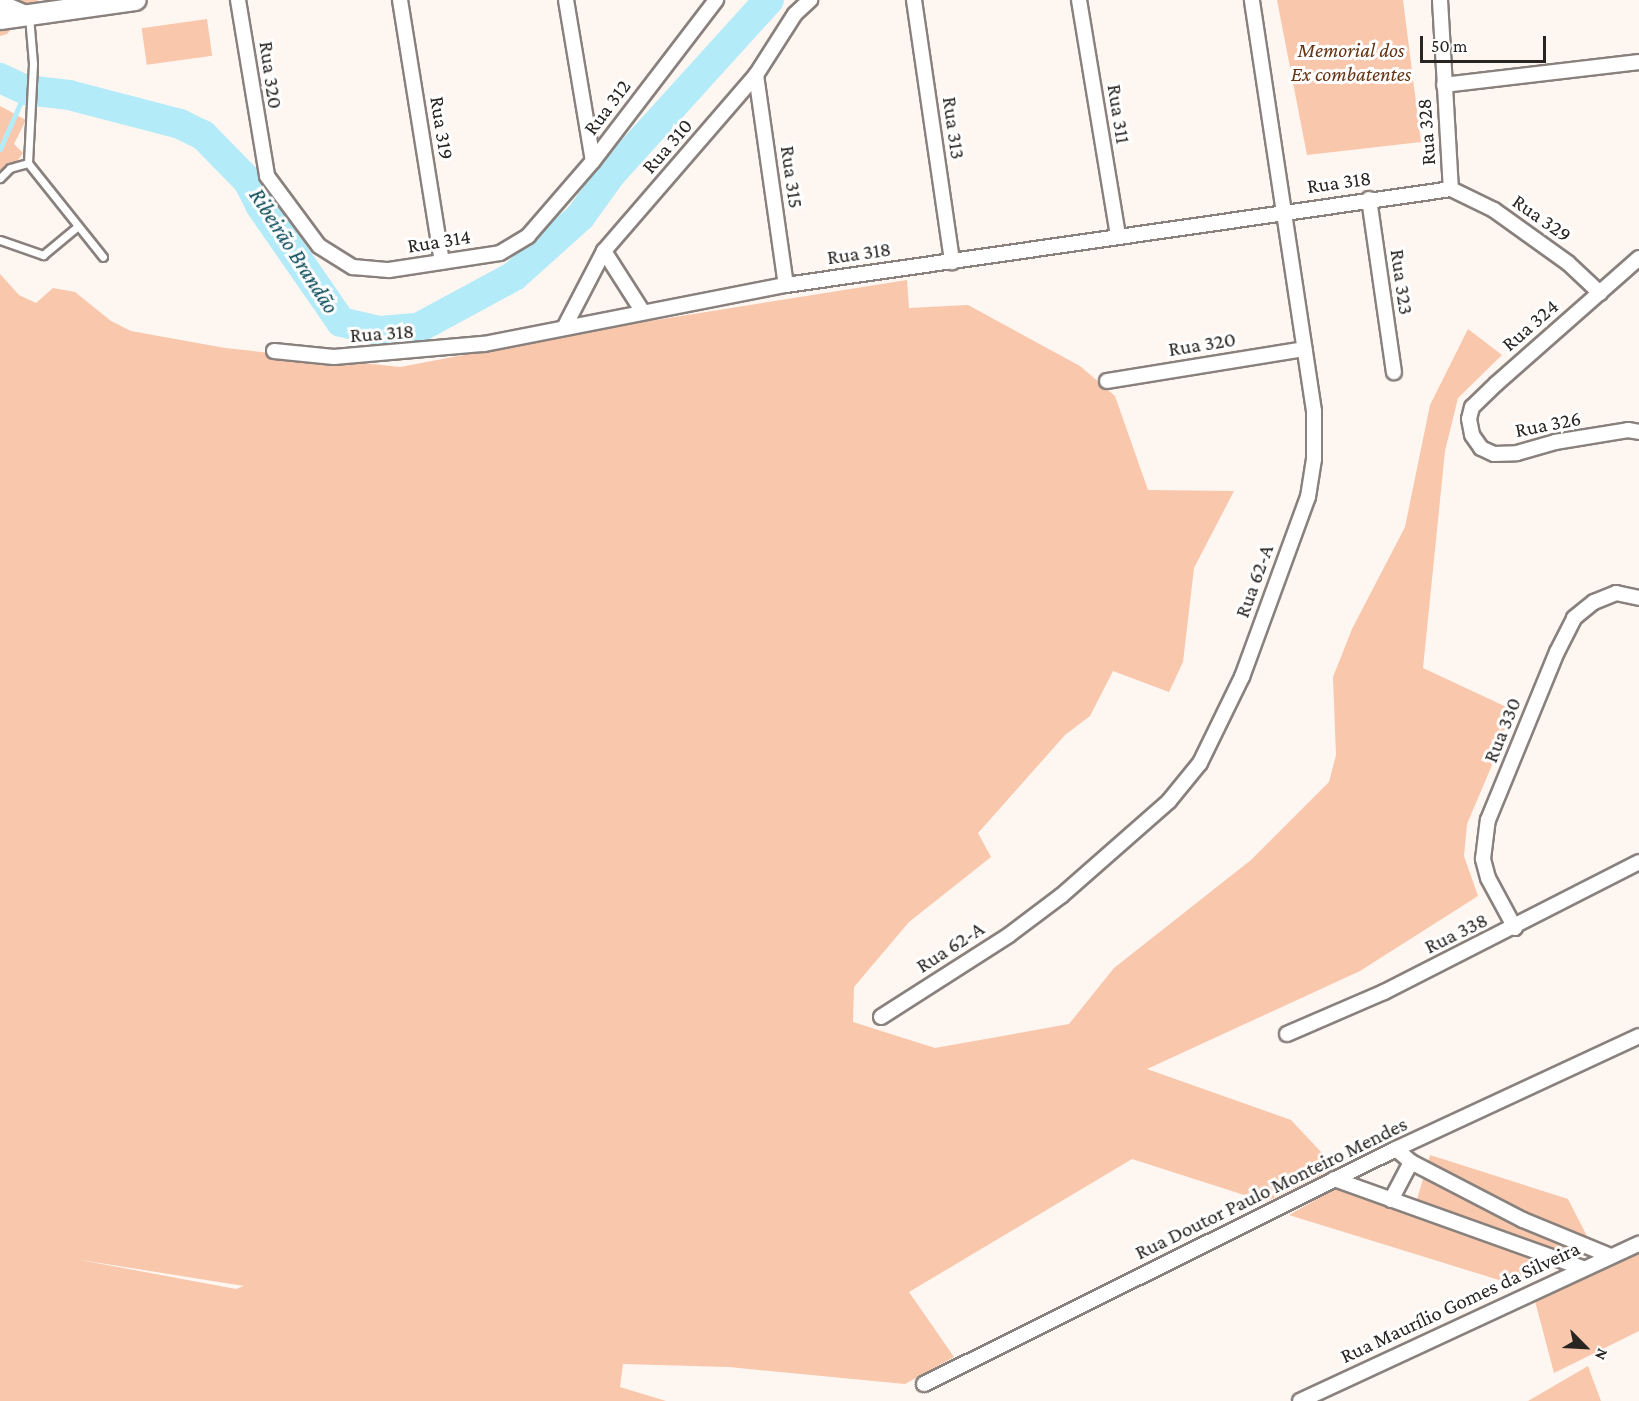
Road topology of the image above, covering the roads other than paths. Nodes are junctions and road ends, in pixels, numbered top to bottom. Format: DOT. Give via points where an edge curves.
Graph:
graph roads {
  1 [pos="136,0"];
  2 [pos="238,0"];
  3 [pos="400,0"];
  4 [pos="566,0"];
  5 [pos="716,0"];
  6 [pos="810,0"];
  7 [pos="914,0"];
  8 [pos="1080,0"];
  9 [pos="1252,0"];
  10 [pos="1440,0"];
  11 [pos="0,2"];
  12 [pos="62,5"];
  13 [pos="28,14"];
  14 [pos="0,19"];
  15 [pos="1639,62"];
  16 [pos="756,75"];
  17 [pos="1444,85"];
  18 [pos="593,161"];
  19 [pos="28,163"];
  20 [pos="0,178"];
  21 [pos="1451,189"];
  22 [pos="1369,199"];
  23 [pos="1283,212"];
  24 [pos="78,226"];
  25 [pos="1118,235"];
  26 [pos="528,236"];
  27 [pos="0,240"];
  28 [pos="604,251"];
  29 [pos="103,257"];
  30 [pos="1639,258"];
  31 [pos="442,262"];
  32 [pos="952,262"];
  33 [pos="352,267"];
  34 [pos="786,285"];
  35 [pos="1600,293"];
  36 [pos="644,312"];
  37 [pos="565,326"];
  38 [pos="1304,349"];
  39 [pos="274,351"];
  40 [pos="1394,372"];
  41 [pos="1107,381"];
  42 [pos="1639,432"];
  43 [pos="1472,435"];
  44 [pos="1639,598"];
  45 [pos="1639,862"];
  46 [pos="1515,928"];
  47 [pos="881,1017"];
  48 [pos="1287,1034"];
  49 [pos="1639,1036"];
  50 [pos="1396,1149"];
  51 [pos="1411,1162"];
  52 [pos="1334,1179"];
  53 [pos="1391,1200"];
  54 [pos="1639,1244"];
  55 [pos="1608,1255"];
  56 [pos="1582,1268"];
  57 [pos="924,1384"];
  58 [pos="1300,1401"];
  1 -- 12 [label="street"];
  2 -- 33 [label="street, Rua 320" via="261,157 276,192 320,246"];
  3 -- 31 [label="street, Rua 319"];
  4 -- 18 [label="street"];
  5 -- 18 [label="street, Rua 312"];
  6 -- 16 [label="street, Rua 310" via="795,14"];
  7 -- 32 [label="street, Rua 313"];
  8 -- 25 [label="street, Rua 311"];
  9 -- 23 [label="street, Rua 62-A"];
  10 -- 17 [label="street, Rua 328"];
  11 -- 13 [label="street"];
  12 -- 13 [label="street"];
  13 -- 14 [label="street"];
  13 -- 19 [label="lane" via="33,64"];
  15 -- 17 [label="street"];
  16 -- 28 [label="street, Rua 310"];
  16 -- 34 [label="street, Rua 315"];
  17 -- 21 [label="street, Rua 328"];
  18 -- 26 [label="street, Rua 312"];
  19 -- 20 [label="lane" via="10,168"];
  19 -- 24 [label="lane"];
  21 -- 22 [label="street, Rua 318"];
  21 -- 35 [label="street, Rua 329" via="1494,210 1568,263"];
  22 -- 23 [label="street, Rua 318"];
  22 -- 40 [label="street, Rua 323"];
  23 -- 25 [label="street, Rua 318"];
  23 -- 38 [label="street, Rua 62-A"];
  24 -- 27 [label="lane" via="43,255"];
  24 -- 29 [label="lane"];
  25 -- 32 [label="street, Rua 318"];
  26 -- 31 [label="street, Rua 314" via="500,253"];
  28 -- 36 [label="street"];
  28 -- 37 [label="street, Rua 310"];
  30 -- 35 [label="street, Rua 324"];
  31 -- 33 [label="street, Rua 314" via="389,270"];
  32 -- 34 [label="street, Rua 318"];
  34 -- 36 [label="street, Rua 318"];
  35 -- 43 [label="street, Rua 324" via="1472,407"];
  36 -- 37 [label="street, Rua 318"];
  37 -- 39 [label="street, Rua 318" via="484,344 405,354 334,357"];
  38 -- 41 [label="street, Rua 320"];
  38 -- 47 [label="street, Rua 62-A" via="1314,411 1314,459 1308,497 1242,677 1200,763 1169,801 1061,896 1009,935"];
  42 -- 43 [label="street, Rua 326" via="1628,430 1555,442 1517,453 1494,454 1481,448"];
  44 -- 46 [label="street, Rua 330" via="1616,593 1594,602 1575,618 1557,652 1488,820 1483,859 1488,878"];
  45 -- 46 [label="street, Rua 338"];
  46 -- 48 [label="street, Rua 338"];
  49 -- 50 [label="street, Rua Doutor Paulo Monteiro Mendes"];
  50 -- 51 [label="street"];
  50 -- 52 [label="street, Rua Doutor Paulo Monteiro Mendes"];
  51 -- 53 [label="street"];
  51 -- 55 [label="street" via="1523,1220"];
  52 -- 53 [label="street"];
  52 -- 57 [label="street, Rua Doutor Paulo Monteiro Mendes"];
  53 -- 56 [label="street"];
  54 -- 55 [label="street, Rua Maurílio Gomes da Silveira"];
  55 -- 56 [label="street, Rua Maurílio Gomes da Silveira"];
  56 -- 58 [label="street, Rua Maurílio Gomes da Silveira"];
}
